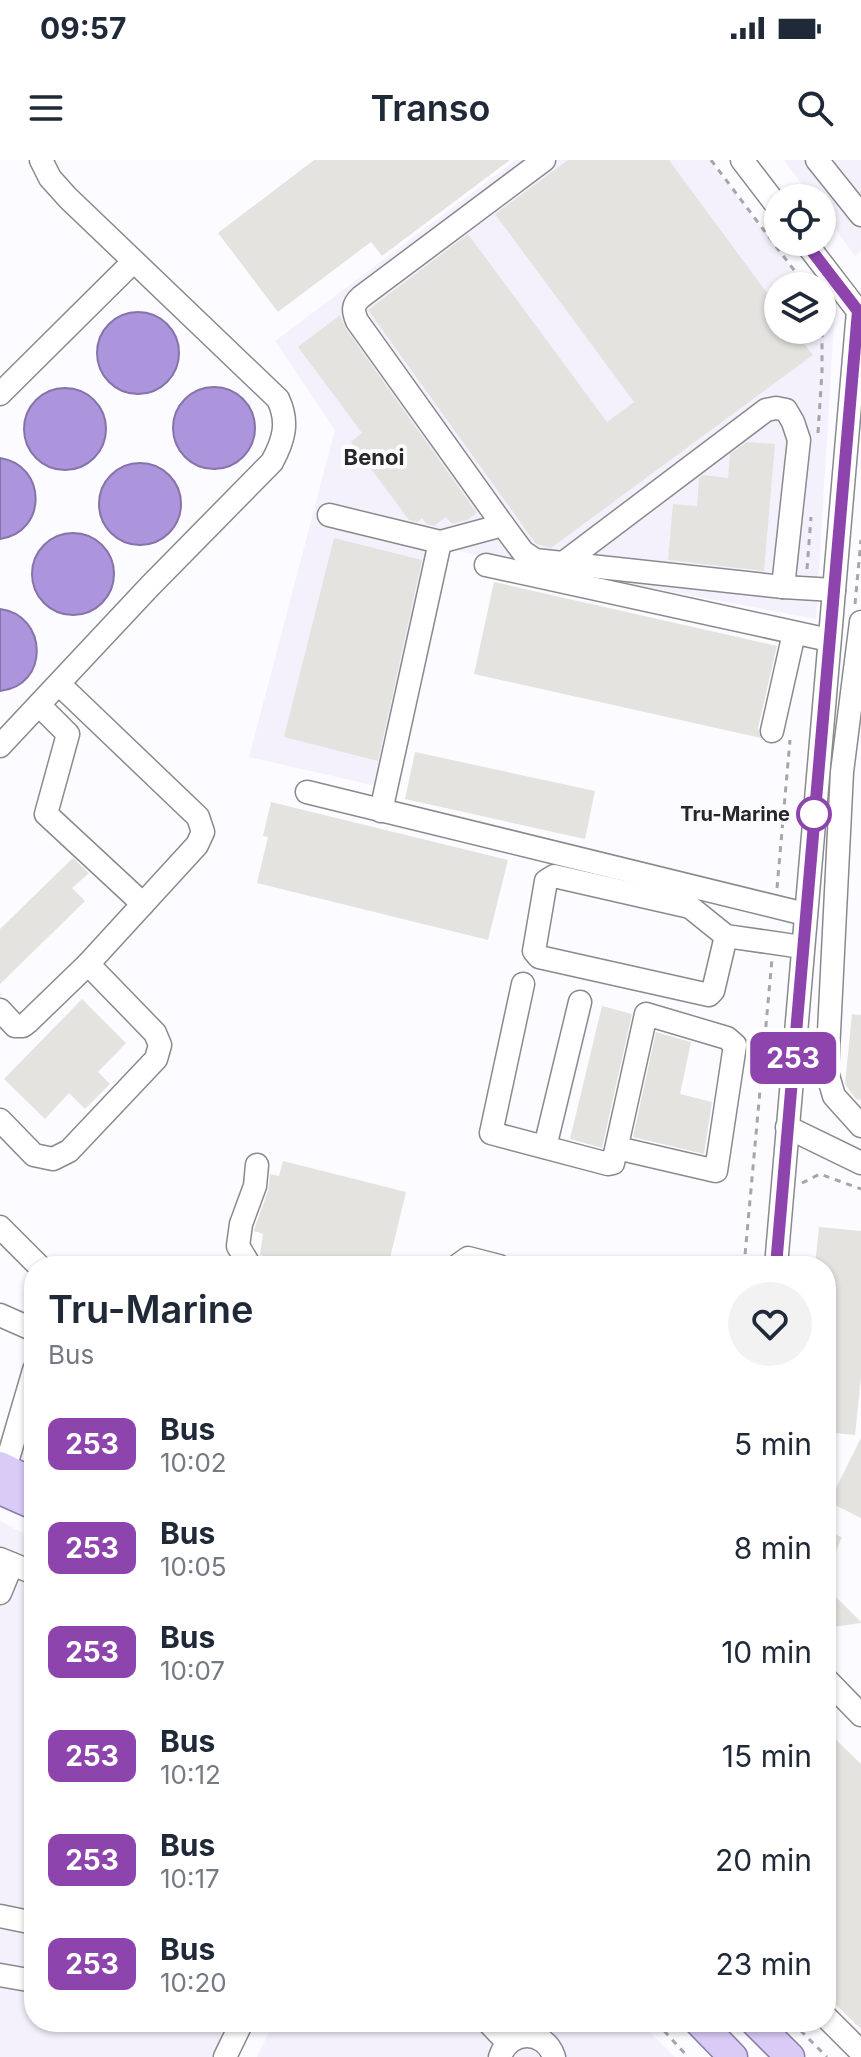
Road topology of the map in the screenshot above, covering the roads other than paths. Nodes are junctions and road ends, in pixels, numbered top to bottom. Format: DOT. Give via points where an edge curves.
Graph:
graph roads {
  1 [pos="41,160"];
  2 [pos="544,160"];
  3 [pos="742,160"];
  4 [pos="817,160"];
  5 [pos="764,189"];
  6 [pos="861,215"];
  7 [pos="816,256"];
  8 [pos="133,262"];
  9 [pos="859,310"];
  10 [pos="0,394"];
  11 [pos="854,430"];
  12 [pos="329,515"];
  13 [pos="503,525"];
  14 [pos="440,542"];
  15 [pos="562,564"];
  16 [pos="486,565"];
  17 [pos="783,587"];
  18 [pos="834,590"];
  19 [pos="861,622"];
  20 [pos="794,633"];
  21 [pos="829,640"];
  22 [pos="59,684"];
  23 [pos="39,705"];
  24 [pos="772,731"];
  25 [pos="4,733"];
  26 [pos="307,792"];
  27 [pos="381,811"];
  28 [pos="143,904"];
  29 [pos="805,914"];
  30 [pos="726,936"];
  31 [pos="802,947"];
  32 [pos="88,964"];
  33 [pos="523,984"];
  34 [pos="580,1002"];
  35 [pos="0,1010"];
  36 [pos="0,1120"];
  37 [pos="861,1126"];
  38 [pos="787,1127"];
  39 [pos="545,1147"];
  40 [pos="617,1148"];
  41 [pos="861,1163"];
  42 [pos="257,1165"];
  43 [pos="0,1227"];
  44 [pos="29,1256"];
  45 [pos="244,1256"];
  46 [pos="777,1256"];
  47 [pos="0,1315"];
  48 [pos="24,1326"];
  49 [pos="24,1405"];
  50 [pos="3,1480"];
  51 [pos="24,1482"];
  52 [pos="24,1497"];
  53 [pos="6,1562"];
  54 [pos="0,1593"];
  55 [pos="836,1689"];
  56 [pos="861,1715"];
  57 [pos="0,1916"];
  58 [pos="24,1921"];
  59 [pos="0,1975"];
  60 [pos="24,1979"];
  61 [pos="836,2027"];
  62 [pos="237,2032"];
  63 [pos="494,2032"];
  64 [pos="709,2032"];
  65 [pos="765,2032"];
  66 [pos="504,2050"];
  67 [pos="861,2052"];
  68 [pos="225,2057"];
  69 [pos="554,2057"];
  70 [pos="733,2057"];
  71 [pos="790,2057"];
  1 -- 8 [label="street" via="56,186"];
  2 -- 13 [label="street" via="355,303 357,321"];
  3 -- 5 [label="street"];
  4 -- 6 [label="street"];
  7 -- 9 [label="street"];
  8 -- 10 [label="street"];
  8 -- 22 [label="street" via="278,399 285,414 283,441 272,462"];
  9 -- 11 [label="street"];
  11 -- 18 [label="street"];
  12 -- 14 [label="street"];
  13 -- 14 [label="street"];
  13 -- 15 [label="street" via="535,560"];
  14 -- 27 [label="street"];
  15 -- 17 [label="street"];
  15 -- 17 [label="street" via="766,410 776,408 786,410 799,440"];
  16 -- 20 [label="street"];
  17 -- 18 [label="street"];
  18 -- 21 [label="street"];
  19 -- 37 [label="street" via="842,772 827,1072 834,1096"];
  20 -- 21 [label="street"];
  20 -- 24 [label="street"];
  21 -- 29 [label="street"];
  22 -- 23 [label="street"];
  22 -- 28 [label="street" via="202,824 197,845"];
  23 -- 25 [label="street"];
  23 -- 28 [label="street" via="68,734 46,814"];
  26 -- 27 [label="street"];
  27 -- 29 [label="street"];
  28 -- 32 [label="street"];
  29 -- 31 [label="street"];
  30 -- 30 [label="street" via="690,907 554,876 546,881 534,951 539,957 709,995"];
  30 -- 31 [label="street"];
  31 -- 38 [label="street"];
  32 -- 35 [label="street" via="23,1026 15,1026"];
  32 -- 36 [label="street" via="155,1033 160,1045 156,1059 69,1151 53,1159 34,1155"];
  33 -- 39 [label="street" via="491,1133"];
  34 -- 39 [label="street"];
  38 -- 41 [label="street"];
  38 -- 46 [label="street"];
  39 -- 40 [label="street" via="608,1164"];
  40 -- 40 [label="street" via="646,1014 732,1040 735,1051 716,1171"];
  42 -- 45 [label="street" via="241,1224 238,1246"];
  43 -- 44 [label="street"];
  47 -- 48 [label="street"];
  49 -- 50 [label="street"];
  50 -- 51 [label="main road"];
  50 -- 52 [label="main road"];
  53 -- 54 [label="street"];
  55 -- 56 [label="street"];
  57 -- 58 [label="street"];
  59 -- 60 [label="street"];
  61 -- 67 [label="street"];
  62 -- 68 [label="street"];
  63 -- 66 [label="street"];
  64 -- 70 [label="main road"];
  65 -- 71 [label="main road"];
  66 -- 69 [label="street" via="519,2036 531,2035 543,2040"];
}
